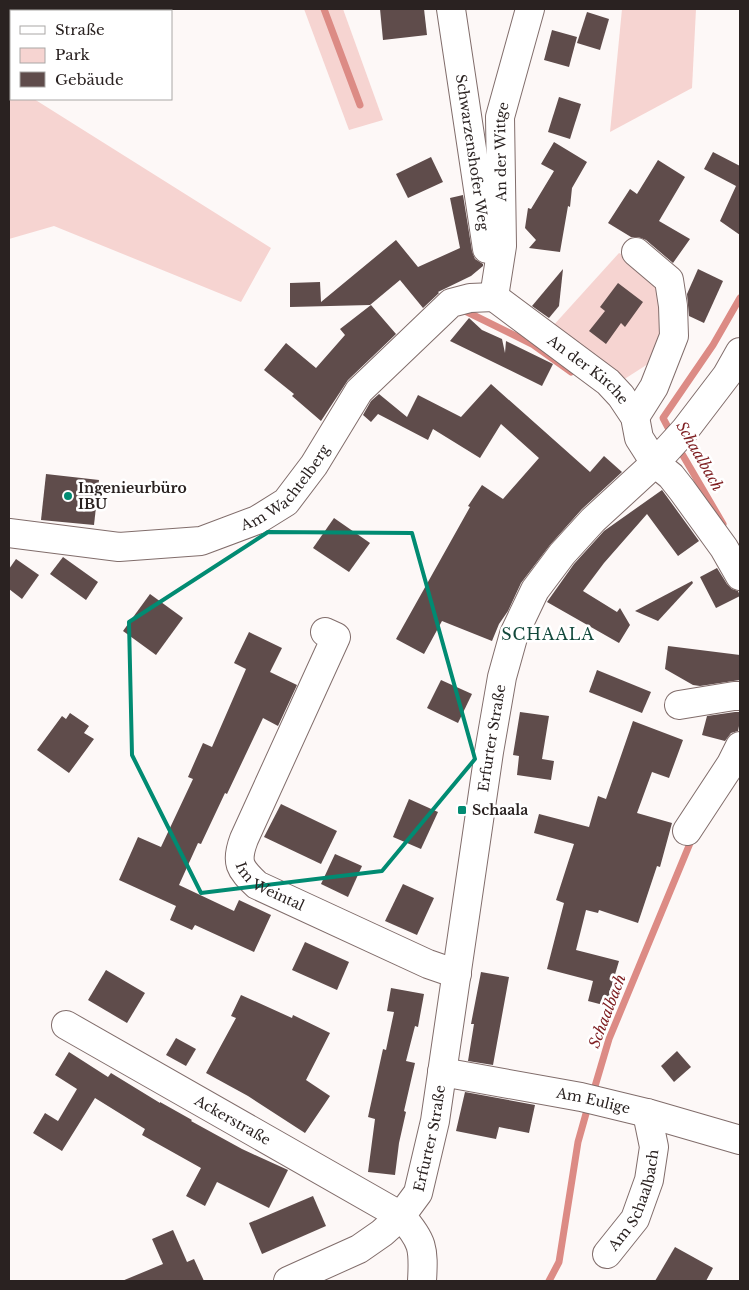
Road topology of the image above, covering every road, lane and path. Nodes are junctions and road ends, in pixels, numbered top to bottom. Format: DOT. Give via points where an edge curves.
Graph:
graph roads {
  1 [pos="451,9"];
  2 [pos="530,9"];
  3 [pos="636,252"];
  4 [pos="494,297"];
  5 [pos="740,352"];
  6 [pos="635,417"];
  7 [pos="670,447"];
  8 [pos="9,533"];
  9 [pos="740,576"];
  10 [pos="325,632"];
  11 [pos="740,696"];
  12 [pos="679,705"];
  13 [pos="740,746"];
  14 [pos="687,831"];
  15 [pos="457,974"];
  16 [pos="66,1025"];
  17 [pos="442,1072"];
  18 [pos="647,1112"];
  19 [pos="740,1140"];
  20 [pos="401,1216"];
  21 [pos="607,1254"];
  22 [pos="288,1281"];
  23 [pos="422,1281"];
  1 -- 4 [label="street, Schwarzenshofer Weg"];
  2 -- 4 [label="street, An der Wittge" via="500,117 502,246"];
  3 -- 6 [label="street" via="669,280 674,336 654,387"];
  4 -- 6 [label="street, An der Kirche" via="608,382"];
  4 -- 8 [label="street, Am Wachtelberg" via="451,303 359,391 314,465 286,502 256,520 201,541 119,547"];
  5 -- 7 [label="street, Erfurter Straße" via="727,375"];
  6 -- 7 [label="street, An der Kirche" via="640,438"];
  7 -- 9 [label="street, An der Kirche" via="671,476 724,548"];
  7 -- 15 [label="street, Erfurter Straße" via="562,554 535,590 514,634 498,696"];
  10 -- 15 [label="street, Im Weintal" via="336,637 238,853 239,864 257,885 428,964"];
  11 -- 12 [label="street"];
  13 -- 14 [label="street"];
  15 -- 17 [label="street, Erfurter Straße"];
  16 -- 20 [label="street, Ackerstraße"];
  17 -- 18 [label="street, Am Eulige"];
  17 -- 20 [label="street, Erfurter Straße" via="433,1135 418,1193"];
  18 -- 19 [label="street, Am Eulige"];
  18 -- 21 [label="street, Am Schaalbach" via="654,1147 649,1180 635,1219"];
  20 -- 22 [label="street, Erfurter Straße" via="359,1249"];
  20 -- 23 [label="street" via="420,1242"];
}
